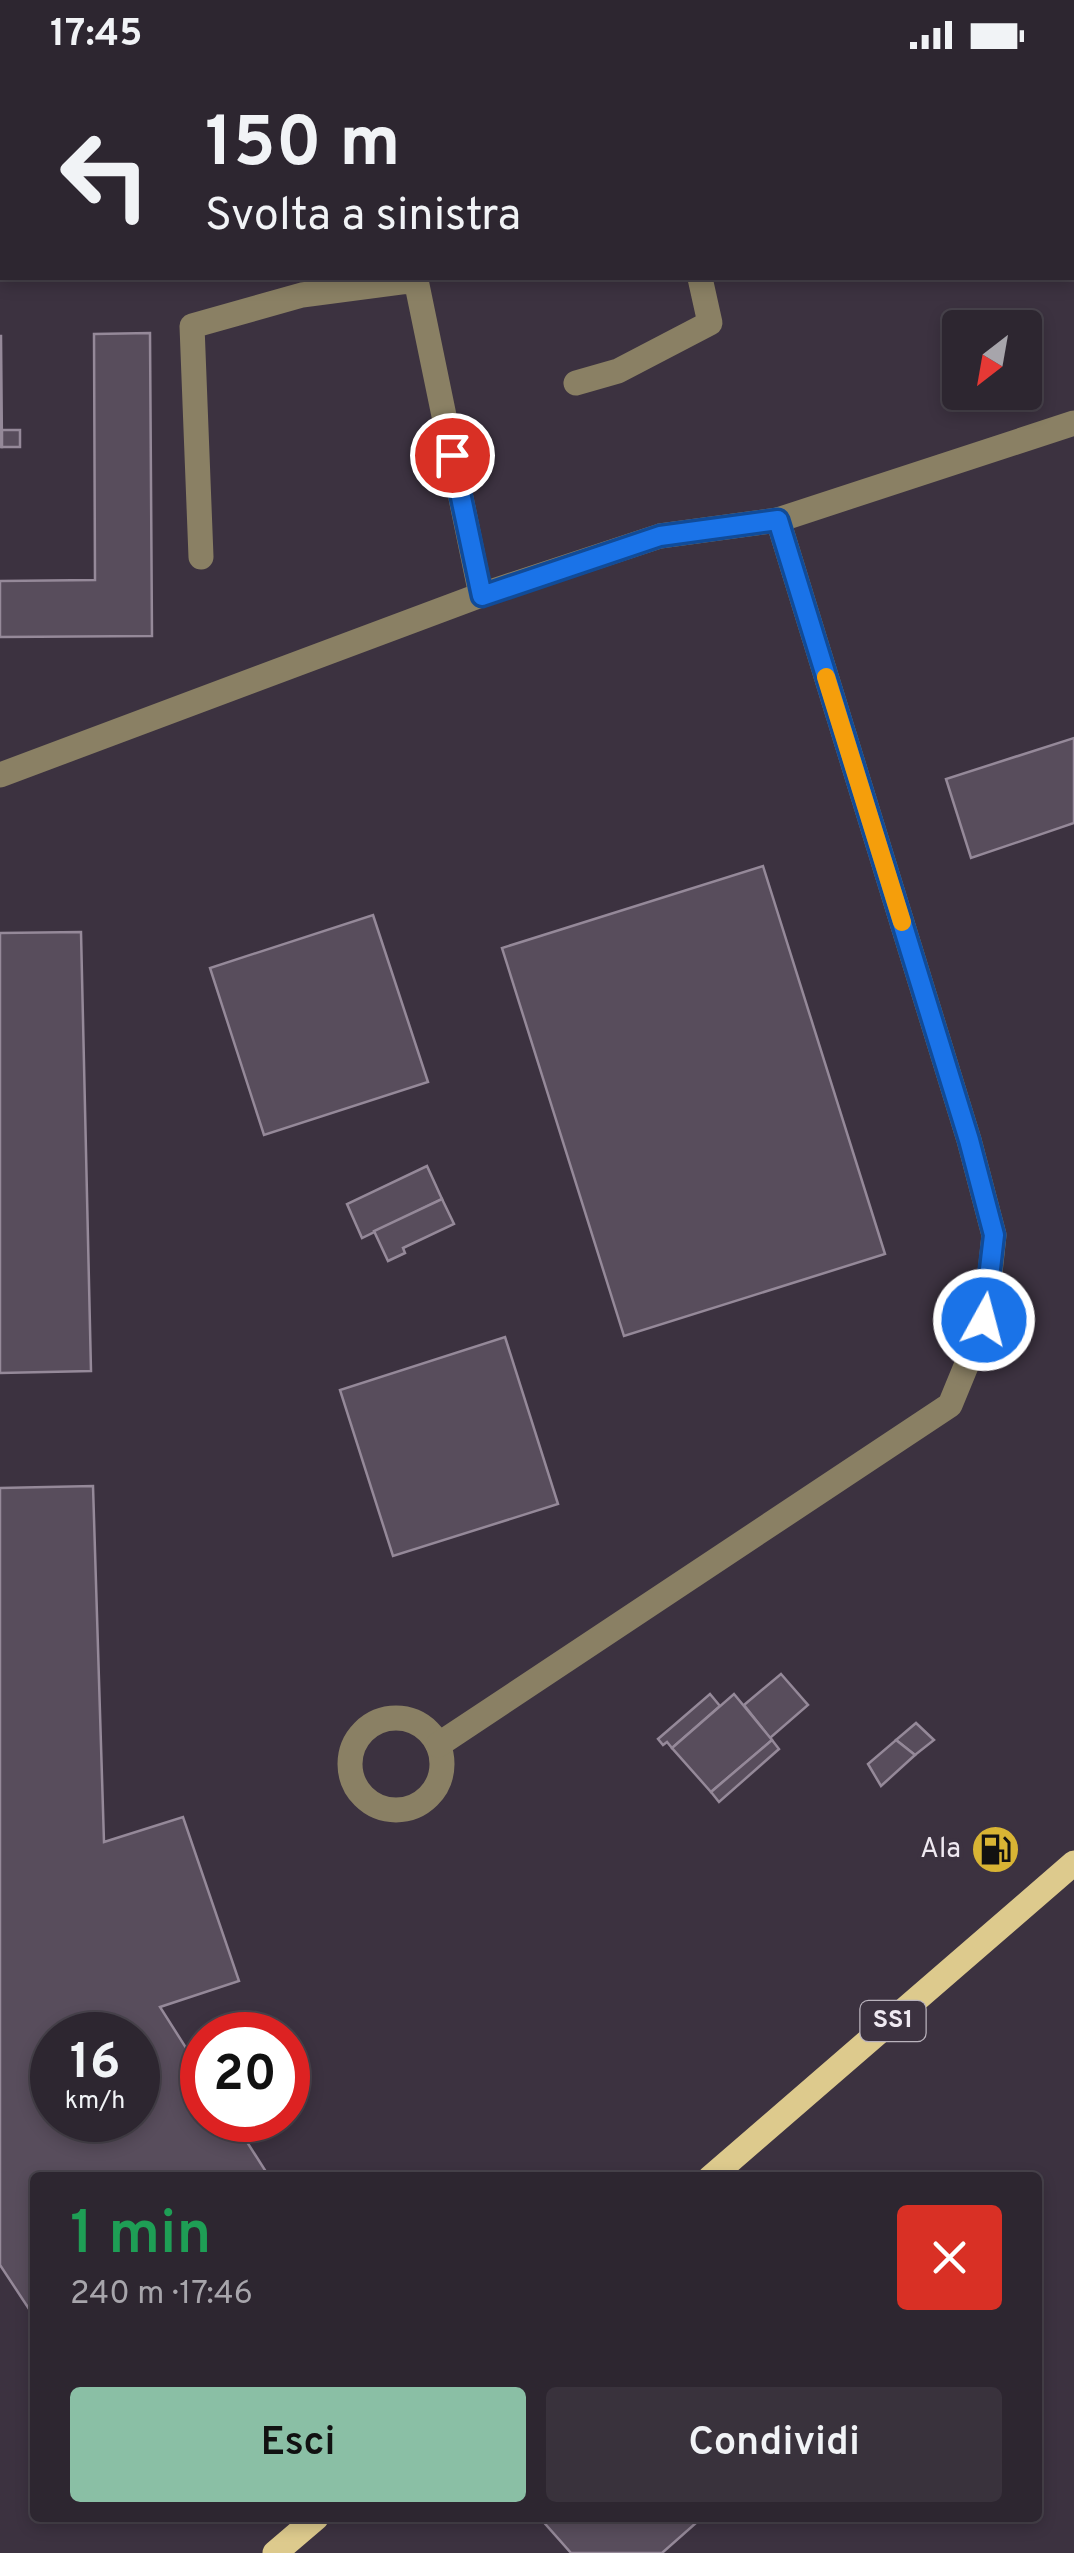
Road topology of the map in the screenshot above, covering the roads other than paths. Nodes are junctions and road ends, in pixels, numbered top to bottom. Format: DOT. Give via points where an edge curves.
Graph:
graph roads {
  1 [pos="410,280"];
  2 [pos="417,280"];
  3 [pos="700,280"];
  4 [pos="576,383"];
  5 [pos="1074,423"];
  6 [pos="778,520"];
  7 [pos="201,557"];
  8 [pos="482,596"];
  9 [pos="0,776"];
  10 [pos="438,1746"];
  11 [pos="1074,1862"];
  12 [pos="717,2172"];
  13 [pos="311,2522"];
  14 [pos="275,2553"];
  1 -- 7 [label="lane" via="302,295 192,326"];
  2 -- 8 [label="lane"];
  3 -- 4 [label="lane" via="710,323 618,371"];
  5 -- 6 [label="lane"];
  6 -- 8 [label="lane" via="660,536"];
  6 -- 10 [label="lane" via="994,1235 984,1320 950,1404"];
  8 -- 9 [label="lane"];
  11 -- 12 [label="main road, SS1"];
  13 -- 14 [label="main road"];
}
